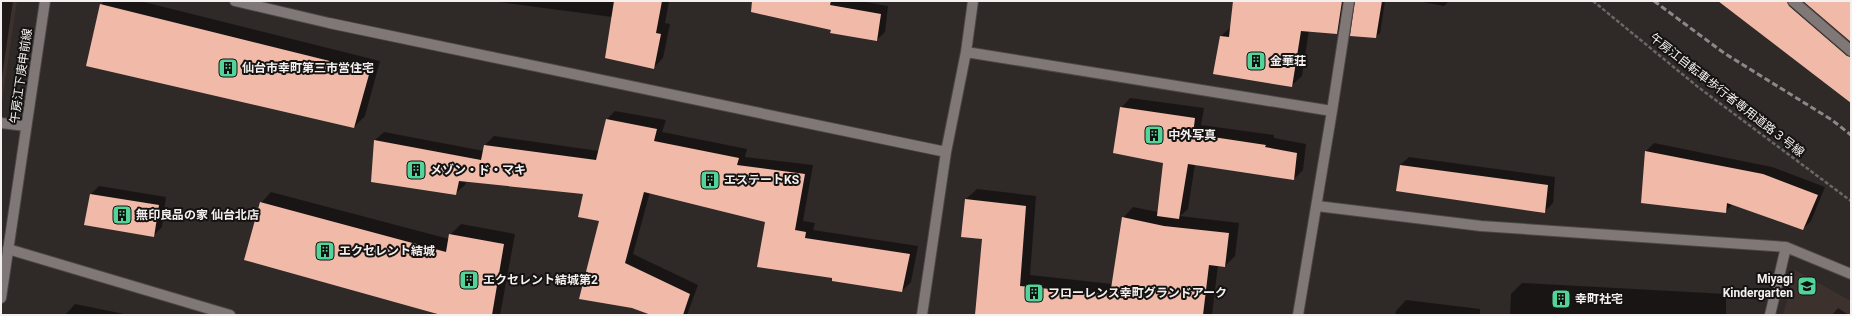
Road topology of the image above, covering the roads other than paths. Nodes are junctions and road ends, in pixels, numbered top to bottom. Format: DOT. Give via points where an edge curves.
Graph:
graph roads {
  1 [pos="45,1"];
  2 [pos="235,1"];
  3 [pos="973,1"];
  4 [pos="1349,1"];
  5 [pos="1793,1"];
  6 [pos="1851,51"];
  7 [pos="966,52"];
  8 [pos="1332,111"];
  9 [pos="1,123"];
  10 [pos="26,126"];
  11 [pos="946,152"];
  12 [pos="1317,206"];
  13 [pos="1786,247"];
  14 [pos="8,249"];
  15 [pos="1851,274"];
  16 [pos="1,298"];
  17 [pos="230,315"];
  18 [pos="922,315"];
  19 [pos="1298,315"];
  20 [pos="1770,315"];
  1 -- 10 [label="street, 午房江下庚申前線"];
  2 -- 11 [label="street"];
  3 -- 7 [label="street"];
  4 -- 8 [label="street"];
  5 -- 6 [label="street"];
  7 -- 8 [label="street"];
  7 -- 11 [label="street"];
  8 -- 12 [label="street"];
  9 -- 10 [label="street"];
  10 -- 14 [label="street, 午房江下庚申前線"];
  11 -- 18 [label="street"];
  12 -- 13 [label="street" via="1481,226"];
  12 -- 19 [label="street"];
  13 -- 15 [label="street"];
  13 -- 20 [label="street"];
  14 -- 16 [label="street, 午房江下庚申前線"];
  14 -- 17 [label="street"];
}
